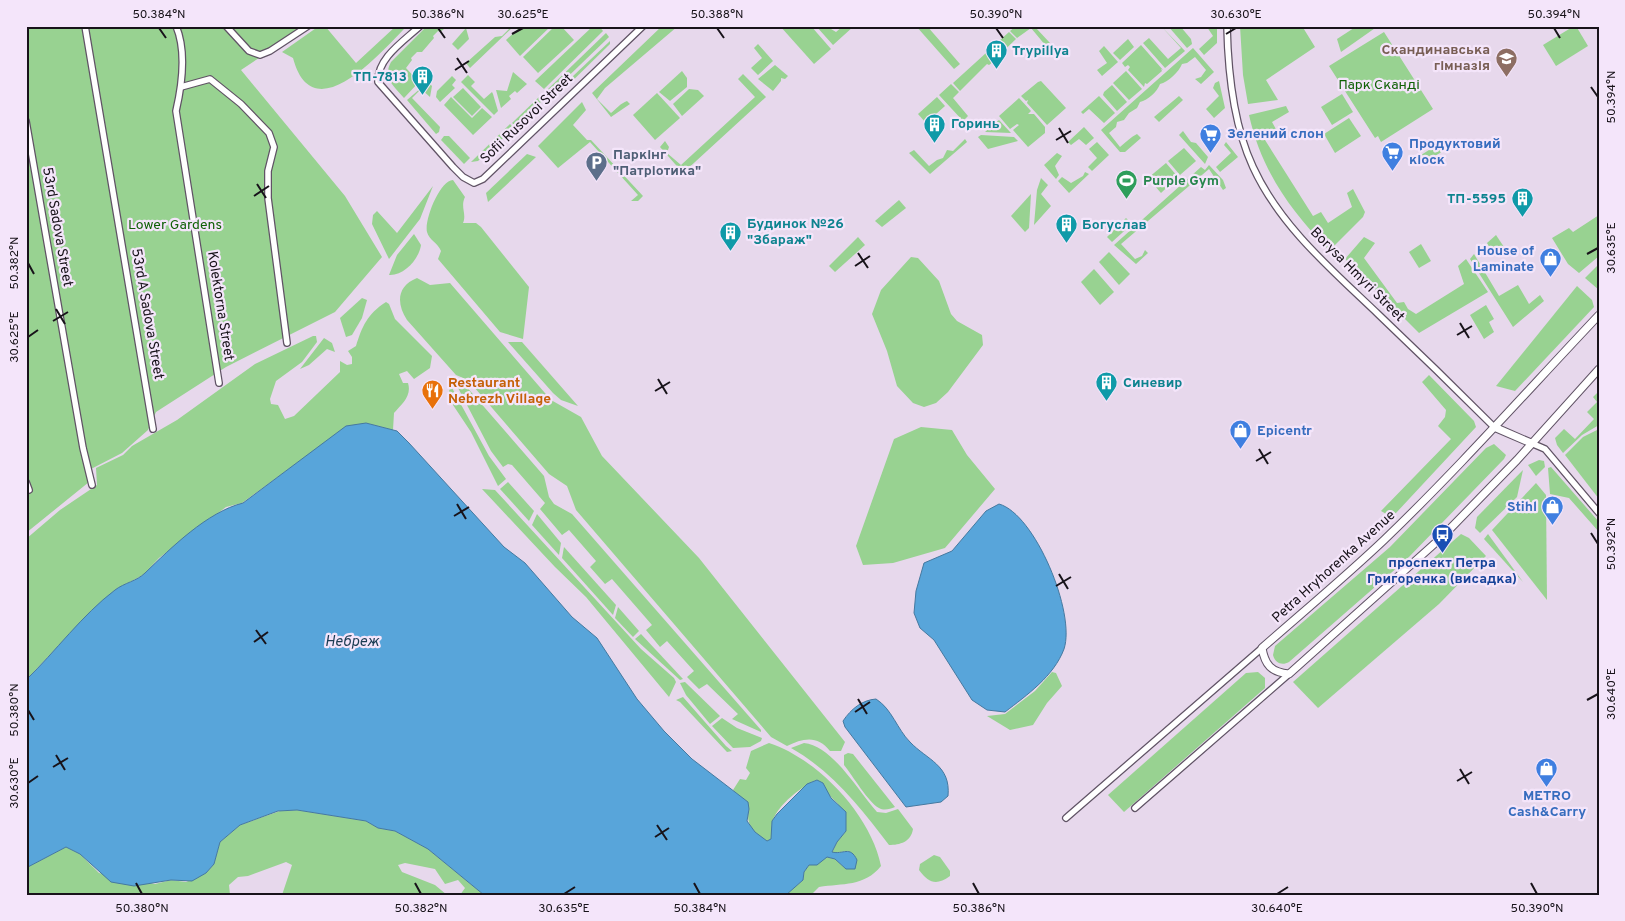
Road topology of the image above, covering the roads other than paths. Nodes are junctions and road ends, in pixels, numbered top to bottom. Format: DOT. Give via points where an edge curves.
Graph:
graph roads {
  1 [pos="85,26"];
  2 [pos="176,26"];
  3 [pos="226,26"];
  4 [pos="308,26"];
  5 [pos="420,26"];
  6 [pos="643,26"];
  7 [pos="1227,26"];
  8 [pos="181,87"];
  9 [pos="26,121"];
  10 [pos="1599,315"];
  11 [pos="287,343"];
  12 [pos="1599,369"];
  13 [pos="219,383"];
  14 [pos="1494,428"];
  15 [pos="153,429"];
  16 [pos="1531,443"];
  17 [pos="26,482"];
  18 [pos="92,485"];
  19 [pos="29,490"];
  20 [pos="1599,513"];
  21 [pos="1262,648"];
  22 [pos="1289,674"];
  23 [pos="1135,808"];
  24 [pos="1066,818"];
  1 -- 15 [label="street, 53rd A Sadova Street"];
  2 -- 8 [label="street, Kolektorna Street" via="181,39"];
  3 -- 4 [label="street" via="249,51 264,55"];
  5 -- 6 [label="street, Sofii Rusovoi Street" via="380,67 378,82 458,172 474,183"];
  7 -- 14 [label="street, Borysa Hmyri Street" via="1229,71 1240,127 1247,154 1264,187 1315,254"];
  8 -- 11 [label="street" via="210,78 269,133 274,147 268,171 268,198"];
  8 -- 13 [label="street, Kolektorna Street" via="176,111"];
  9 -- 18 [label="street, 53rd Sadova Street"];
  10 -- 14 [label="street, Petra Hryhorenka Avenue"];
  12 -- 16 [label="street"];
  14 -- 16 [label="street"];
  14 -- 21 [label="street, Petra Hryhorenka Avenue" via="1383,541"];
  16 -- 20 [label="street" via="1545,450"];
  16 -- 22 [label="street" via="1415,564"];
  17 -- 19 [label="street"];
  21 -- 22 [label="street" via="1271,669"];
  21 -- 24 [label="street, Petra Hryhorenka Avenue"];
  22 -- 23 [label="street"];
}
